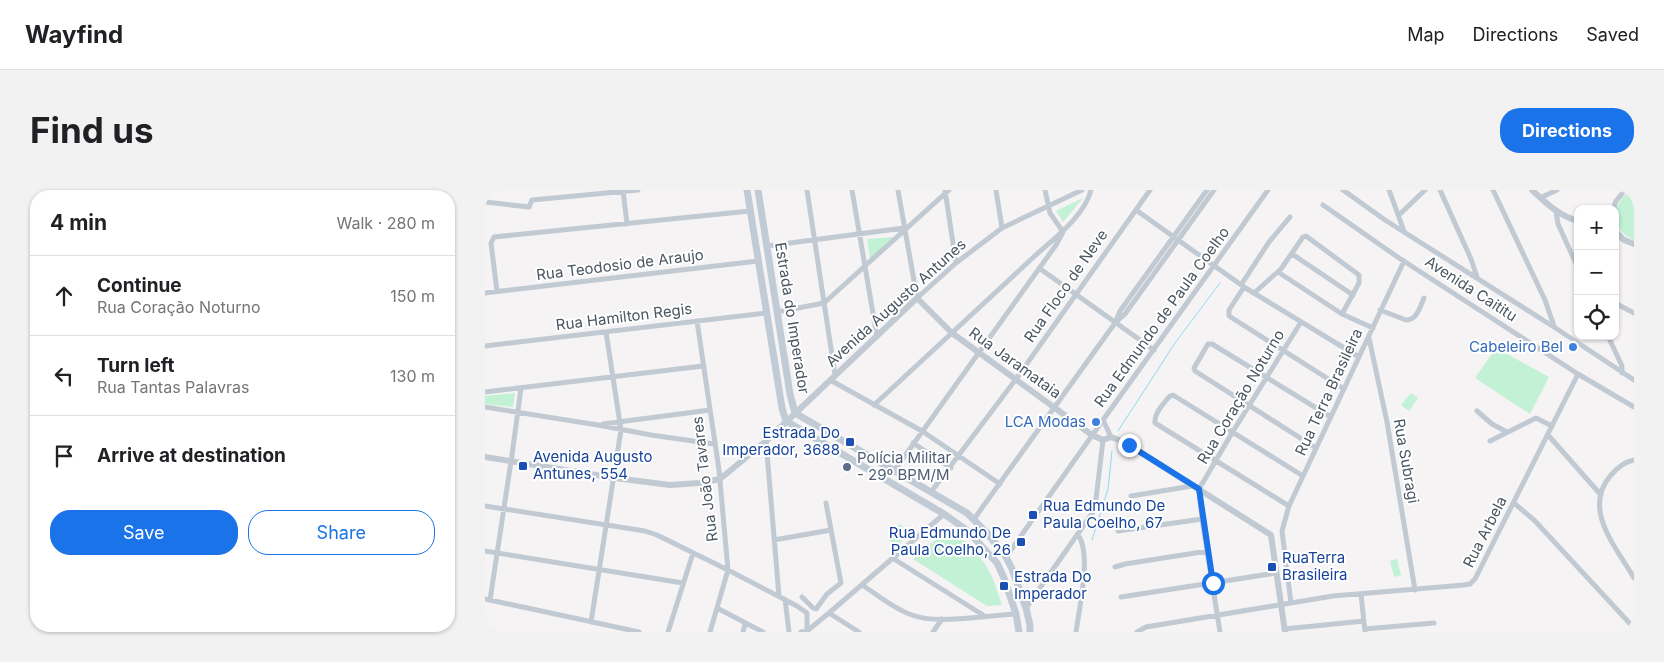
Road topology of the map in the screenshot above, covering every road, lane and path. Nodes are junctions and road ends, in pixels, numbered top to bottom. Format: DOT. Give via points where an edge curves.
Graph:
graph roads {
  1 [pos="638,190"];
  2 [pos="747,190"];
  3 [pos="758,190"];
  4 [pos="807,190"];
  5 [pos="852,190"];
  6 [pos="898,190"];
  7 [pos="996,190"];
  8 [pos="1045,190"];
  9 [pos="1082,190"];
  10 [pos="1091,190"];
  11 [pos="1150,190"];
  12 [pos="1207,190"];
  13 [pos="1214,190"];
  14 [pos="1268,190"];
  15 [pos="1343,190"];
  16 [pos="1389,190"];
  17 [pos="1425,190"];
  18 [pos="1440,190"];
  19 [pos="1493,190"];
  20 [pos="1532,190"];
  21 [pos="1557,190"];
  22 [pos="1625,190"];
  23 [pos="623,191"];
  24 [pos="947,191"];
  25 [pos="1540,198"];
  26 [pos="485,202"];
  27 [pos="1323,205"];
  28 [pos="1614,205"];
  29 [pos="1047,207"];
  30 [pos="1136,210"];
  31 [pos="750,211"];
  32 [pos="1556,211"];
  33 [pos="1290,216"];
  34 [pos="1399,217"];
  35 [pos="1574,220"];
  36 [pos="627,224"];
  37 [pos="1392,224"];
  38 [pos="1002,228"];
  39 [pos="904,229"];
  40 [pos="1063,232"];
  41 [pos="1404,232"];
  42 [pos="860,234"];
  43 [pos="1619,235"];
  44 [pos="1173,236"];
  45 [pos="814,240"];
  46 [pos="1179,240"];
  47 [pos="1634,244"];
  48 [pos="767,246"];
  49 [pos="1292,254"];
  50 [pos="1574,259"];
  51 [pos="758,260"];
  52 [pos="1404,261"];
  53 [pos="955,263"];
  54 [pos="865,266"];
  55 [pos="1214,267"];
  56 [pos="1039,268"];
  57 [pos="1278,272"];
  58 [pos="1477,277"];
  59 [pos="1242,286"];
  60 [pos="497,291"];
  61 [pos="485,293"];
  62 [pos="1254,293"];
  63 [pos="1075,295"];
  64 [pos="1353,296"];
  65 [pos="917,298"];
  66 [pos="1424,298"];
  67 [pos="824,303"];
  68 [pos="1619,305"];
  69 [pos="1381,310"];
  70 [pos="1549,311"];
  71 [pos="777,312"];
  72 [pos="766,313"];
  73 [pos="1634,313"];
  74 [pos="1342,314"];
  75 [pos="697,321"];
  76 [pos="1545,321"];
  77 [pos="1301,322"];
  78 [pos="1115,323"];
  79 [pos="1554,327"];
  80 [pos="1373,328"];
  81 [pos="606,332"];
  82 [pos="952,332"];
  83 [pos="877,337"];
  84 [pos="1369,338"];
  85 [pos="1610,340"];
  86 [pos="485,346"];
  87 [pos="1153,350"];
  88 [pos="1284,350"];
  89 [pos="979,352"];
  90 [pos="1617,356"];
  91 [pos="1359,358"];
  92 [pos="1611,365"];
  93 [pos="703,366"];
  94 [pos="1623,373"];
  95 [pos="1579,374"];
  96 [pos="614,376"];
  97 [pos="833,377"];
  98 [pos="1266,378"];
  99 [pos="1015,379"];
  100 [pos="1634,380"];
  101 [pos="521,388"];
  102 [pos="1345,388"];
  103 [pos="485,392"];
  104 [pos="874,404"];
  105 [pos="1249,406"];
  106 [pos="485,407"];
  107 [pos="1055,407"];
  108 [pos="1634,407"];
  109 [pos="709,410"];
  110 [pos="1477,411"];
  111 [pos="517,413"];
  112 [pos="795,413"];
  113 [pos="1331,417"];
  114 [pos="1103,420"];
  115 [pos="786,421"];
  116 [pos="620,422"];
  117 [pos="598,425"];
  118 [pos="1552,426"];
  119 [pos="621,430"];
  120 [pos="922,431"];
  121 [pos="1507,432"];
  122 [pos="1232,433"];
  123 [pos="1092,435"];
  124 [pos="1548,435"];
  125 [pos="1111,437"];
  126 [pos="766,440"];
  127 [pos="1103,440"];
  128 [pos="1491,442"];
  129 [pos="844,443"];
  130 [pos="913,443"];
  131 [pos="715,444"];
  132 [pos="1316,448"];
  133 [pos="844,456"];
  134 [pos="959,456"];
  135 [pos="485,457"];
  136 [pos="1215,460"];
  137 [pos="1634,460"];
  138 [pos="511,461"];
  139 [pos="951,468"];
  140 [pos="894,471"];
  141 [pos="1303,476"];
  142 [pos="615,478"];
  143 [pos="720,479"];
  144 [pos="999,484"];
  145 [pos="1192,486"];
  146 [pos="1199,489"];
  147 [pos="931,492"];
  148 [pos="1601,495"];
  149 [pos="1131,496"];
  150 [pos="826,503"];
  151 [pos="1514,503"];
  152 [pos="485,506"];
  153 [pos="1289,506"];
  154 [pos="504,509"];
  155 [pos="944,514"];
  156 [pos="974,519"];
  157 [pos="1203,519"];
  158 [pos="607,525"];
  159 [pos="831,530"];
  160 [pos="1118,531"];
  161 [pos="1078,535"];
  162 [pos="1271,535"];
  163 [pos="1282,535"];
  164 [pos="774,540"];
  165 [pos="485,551"];
  166 [pos="1207,551"];
  167 [pos="496,553"];
  168 [pos="693,553"];
  169 [pos="1006,557"];
  170 [pos="894,559"];
  171 [pos="1115,567"];
  172 [pos="599,570"];
  173 [pos="728,570"];
  174 [pos="1276,573"];
  175 [pos="1634,578"];
  176 [pos="683,583"];
  177 [pos="1213,583"];
  178 [pos="862,585"];
  179 [pos="1415,590"];
  180 [pos="1361,594"];
  181 [pos="779,596"];
  182 [pos="802,597"];
  183 [pos="1121,597"];
  184 [pos="785,599"];
  185 [pos="487,600"];
  186 [pos="1291,603"];
  187 [pos="1280,605"];
  188 [pos="717,608"];
  189 [pos="1026,608"];
  190 [pos="829,613"];
  191 [pos="1016,614"];
  192 [pos="1219,615"];
  193 [pos="983,616"];
  194 [pos="941,619"];
  195 [pos="1364,621"];
  196 [pos="591,622"];
  197 [pos="1434,622"];
  198 [pos="745,624"];
  199 [pos="1634,628"];
  200 [pos="1284,630"];
  201 [pos="1365,631"];
  202 [pos="639,632"];
  203 [pos="668,632"];
  204 [pos="710,632"];
  205 [pos="743,632"];
  206 [pos="763,632"];
  207 [pos="789,632"];
  208 [pos="801,632"];
  209 [pos="807,632"];
  210 [pos="859,632"];
  211 [pos="933,632"];
  212 [pos="1019,632"];
  213 [pos="1030,632"];
  214 [pos="1076,632"];
  215 [pos="1137,632"];
  216 [pos="1221,632"];
  1 -- 23 [label="street"];
  2 -- 31 [label="main road, Estrada do Imperador"];
  3 -- 48 [label="main road, Estrada do Imperador"];
  4 -- 45 [label="street"];
  5 -- 42 [label="street"];
  6 -- 39 [label="street"];
  7 -- 38 [label="street"];
  8 -- 29 [label="street"];
  9 -- 29 [label="street, Avenida Augusto Antunes"];
  10 -- 40 [label="street"];
  11 -- 30 [label="street, Rua Floco de Neve"];
  12 -- 44 [label="street"];
  13 -- 46 [label="street"];
  14 -- 55 [label="street, Rua Edmundo de Paula Coelho"];
  15 -- 37 [label="street, Avenida Caititu"];
  16 -- 34 [label="street"];
  17 -- 34 [label="street"];
  18 -- 58 [label="street"];
  19 -- 70 [label="street"];
  20 -- 25 [label="street"];
  21 -- 25 [label="street"];
  22 -- 28 [label="street"];
  23 -- 26 [label="street" via="532,200 529,206"];
  23 -- 36 [label="street"];
  24 -- 39 [label="street"];
  24 -- 53 [label="street"];
  25 -- 32 [label="street"];
  27 -- 52 [label="street, Avenida Caititu"];
  29 -- 38 [label="street, Avenida Augusto Antunes"];
  29 -- 40 [label="street"];
  30 -- 44 [label="street"];
  30 -- 63 [label="street, Rua Floco de Neve"];
  31 -- 36 [label="street"];
  31 -- 51 [label="main road, Estrada do Imperador"];
  32 -- 35 [label="street"];
  32 -- 50 [label="street" via="1558,224"];
  33 -- 59 [label="street" via="1269,242"];
  34 -- 37 [label="street"];
  34 -- 41 [label="street"];
  36 -- 60 [label="street" via="494,237 491,240"];
  37 -- 41 [label="street, Avenida Caititu"];
  38 -- 53 [label="street, Avenida Augusto Antunes"];
  39 -- 42 [label="street"];
  39 -- 54 [label="street"];
  39 -- 65 [label="street"];
  40 -- 56 [label="street"];
  40 -- 82 [label="street"];
  41 -- 58 [label="street, Avenida Caititu"];
  42 -- 45 [label="street"];
  42 -- 54 [label="street"];
  43 -- 47 [label="street"];
  44 -- 46 [label="street"];
  44 -- 78 [label="street"];
  45 -- 48 [label="street"];
  45 -- 67 [label="street"];
  46 -- 55 [label="street"];
  46 -- 78 [label="street"];
  48 -- 71 [label="main road, Estrada do Imperador"];
  49 -- 57 [label="street"];
  49 -- 64 [label="street"];
  49 -- 64 [label="street" via="1305,236 1359,276"];
  51 -- 60 [label="street, Rua Teodosio de Araujo"];
  51 -- 72 [label="main road, Estrada do Imperador"];
  52 -- 69 [label="street, Rua Terra Brasileira"];
  52 -- 95 [label="street, Avenida Caititu"];
  53 -- 65 [label="street, Avenida Augusto Antunes"];
  54 -- 67 [label="street"];
  54 -- 83 [label="street"];
  55 -- 59 [label="street"];
  55 -- 87 [label="street, Rua Edmundo de Paula Coelho"];
  56 -- 63 [label="street"];
  56 -- 89 [label="street"];
  57 -- 62 [label="street"];
  57 -- 74 [label="street"];
  58 -- 76 [label="street, Avenida Caititu"];
  59 -- 62 [label="street"];
  59 -- 88 [label="street" via="1229,316"];
  60 -- 61 [label="street, Rua Teodosio de Araujo"];
  62 -- 77 [label="street"];
  63 -- 78 [label="street"];
  63 -- 99 [label="street, Rua Floco de Neve"];
  64 -- 74 [label="street"];
  65 -- 82 [label="street, Rua Jaramataia"];
  65 -- 83 [label="street, Avenida Augusto Antunes"];
  66 -- 69 [label="street" via="1410,320"];
  67 -- 71 [label="street"];
  67 -- 97 [label="street"];
  68 -- 73 [label="street"];
  69 -- 80 [label="street, Rua Terra Brasileira"];
  70 -- 76 [label="street"];
  70 -- 79 [label="street"];
  71 -- 112 [label="main road, Estrada do Imperador"];
  72 -- 75 [label="street, Rua Hamilton Regis"];
  72 -- 115 [label="main road, Estrada do Imperador" via="781,408"];
  74 -- 80 [label="street"];
  75 -- 81 [label="street, Rua Hamilton Regis"];
  75 -- 93 [label="street, Rua João Tavares"];
  76 -- 79 [label="street, Avenida Caititu"];
  77 -- 88 [label="street, Rua Coração Noturno"];
  77 -- 91 [label="street"];
  78 -- 87 [label="street"];
  78 -- 107 [label="street"];
  79 -- 92 [label="street, Avenida Caititu"];
  80 -- 84 [label="street, Rua Terra Brasileira"];
  81 -- 86 [label="street, Rua Hamilton Regis"];
  81 -- 96 [label="street"];
  82 -- 89 [label="street, Rua Jaramataia"];
  82 -- 104 [label="street"];
  83 -- 97 [label="street, Avenida Augusto Antunes"];
  84 -- 91 [label="street, Rua Terra Brasileira"];
  84 -- 179 [label="street, Rua Subragi" via="1387,422"];
  85 -- 90 [label="street"];
  87 -- 114 [label="street, Rua Edmundo de Paula Coelho"];
  88 -- 98 [label="street, Rua Coração Noturno"];
  88 -- 102 [label="street"];
  89 -- 99 [label="street, Rua Jaramataia"];
  89 -- 120 [label="street"];
  90 -- 92 [label="street"];
  90 -- 94 [label="street"];
  91 -- 102 [label="street, Rua Terra Brasileira"];
  92 -- 94 [label="street, Avenida Caititu"];
  93 -- 96 [label="street"];
  93 -- 109 [label="street, Rua João Tavares"];
  94 -- 100 [label="street, Avenida Caititu"];
  95 -- 108 [label="street, Avenida Caititu"];
  95 -- 118 [label="street, Rua Arbela"];
  96 -- 101 [label="street"];
  96 -- 116 [label="street"];
  97 -- 104 [label="street"];
  97 -- 112 [label="street, Avenida Augusto Antunes"];
  98 -- 105 [label="street, Rua Coração Noturno"];
  98 -- 105 [label="street" via="1213,344 1208,344 1195,371"];
  98 -- 113 [label="street"];
  99 -- 107 [label="street, Rua Jaramataia"];
  99 -- 134 [label="street, Rua Floco de Neve"];
  101 -- 103 [label="street"];
  101 -- 111 [label="street"];
  102 -- 113 [label="street, Rua Terra Brasileira"];
  104 -- 120 [label="street"];
  105 -- 122 [label="street, Rua Coração Noturno"];
  105 -- 132 [label="street"];
  106 -- 111 [label="street"];
  107 -- 123 [label="street, Rua Jaramataia"];
  107 -- 144 [label="street"];
  109 -- 116 [label="street"];
  109 -- 131 [label="street, Rua João Tavares"];
  110 -- 121 [label="street" via="1491,424"];
  111 -- 117 [label="street"];
  111 -- 138 [label="street"];
  112 -- 115 [label="street, Avenida Augusto Antunes"];
  112 -- 129 [label="main road, Estrada do Imperador"];
  113 -- 132 [label="street, Rua Terra Brasileira"];
  114 -- 123 [label="street, Rua Edmundo de Paula Coelho"];
  114 -- 125 [label="street"];
  115 -- 126 [label="street, Avenida Augusto Antunes"];
  115 -- 133 [label="main road"];
  116 -- 117 [label="street"];
  116 -- 119 [label="street"];
  117 -- 119 [label="street"];
  118 -- 121 [label="street" via="1536,418"];
  118 -- 124 [label="street, Rua Arbela"];
  119 -- 131 [label="street"];
  119 -- 142 [label="street"];
  120 -- 130 [label="street"];
  120 -- 134 [label="street"];
  121 -- 128 [label="street"];
  122 -- 136 [label="street, Rua Coração Noturno"];
  122 -- 136 [label="street" via="1172,395 1164,402 1155,423"];
  122 -- 141 [label="street"];
  123 -- 127 [label="street, Rua Jaramataia"];
  123 -- 169 [label="street, Rua Edmundo de Paula Coelho"];
  124 -- 148 [label="street"];
  124 -- 151 [label="street, Rua Arbela"];
  125 -- 127 [label="street"];
  125 -- 145 [label="street"];
  126 -- 143 [label="street, Avenida Augusto Antunes"];
  126 -- 164 [label="street"];
  127 -- 161 [label="street" via="1095,506"];
  129 -- 133 [label="main road"];
  129 -- 140 [label="main road, Estrada do Imperador"];
  130 -- 139 [label="street"];
  130 -- 140 [label="street"];
  131 -- 143 [label="street, Rua João Tavares"];
  132 -- 141 [label="street, Rua Terra Brasileira"];
  133 -- 155 [label="main road"];
  134 -- 139 [label="street, Rua Floco de Neve"];
  134 -- 144 [label="street"];
  135 -- 138 [label="street"];
  136 -- 146 [label="street, Rua Coração Noturno"];
  136 -- 153 [label="street"];
  137 -- 148 [label="street" via="1615,471"];
  138 -- 142 [label="street"];
  138 -- 154 [label="street"];
  139 -- 147 [label="street, Rua Floco de Neve"];
  140 -- 147 [label="main road, Estrada do Imperador"];
  141 -- 153 [label="street, Rua Terra Brasileira"];
  142 -- 143 [label="street" via="670,485"];
  142 -- 158 [label="street"];
  143 -- 173 [label="street, Rua João Tavares"];
  144 -- 156 [label="street"];
  145 -- 146 [label="street"];
  145 -- 149 [label="street"];
  146 -- 157 [label="street"];
  146 -- 162 [label="street"];
  147 -- 156 [label="main road, Estrada do Imperador"];
  148 -- 175 [label="street" via="1601,522"];
  150 -- 159 [label="street"];
  151 -- 179 [label="street, Rua Arbela" via="1473,582"];
  151 -- 199 [label="street" via="1535,521"];
  152 -- 154 [label="street"];
  153 -- 163 [label="street, Rua Terra Brasileira"];
  154 -- 158 [label="street"];
  154 -- 167 [label="street"];
  155 -- 170 [label="street"];
  155 -- 191 [label="main road" via="967,531 997,563"];
  156 -- 169 [label="main road, Estrada do Imperador"];
  157 -- 160 [label="street"];
  157 -- 166 [label="street"];
  158 -- 168 [label="street" via="645,531"];
  158 -- 172 [label="street"];
  159 -- 164 [label="street"];
  159 -- 182 [label="street" via="841,583 816,608"];
  161 -- 189 [label="street"];
  161 -- 214 [label="street" via="1082,542 1084,572"];
  162 -- 163 [label="street"];
  162 -- 174 [label="street"];
  163 -- 186 [label="street, Rua Terra Brasileira"];
  164 -- 181 [label="street"];
  165 -- 167 [label="street"];
  166 -- 171 [label="street"];
  166 -- 177 [label="street"];
  167 -- 172 [label="street"];
  167 -- 185 [label="street"];
  168 -- 173 [label="street"];
  168 -- 176 [label="street"];
  169 -- 189 [label="main road, Estrada do Imperador"];
  170 -- 178 [label="street"];
  170 -- 193 [label="street"];
  172 -- 176 [label="street"];
  172 -- 196 [label="street"];
  173 -- 181 [label="street"];
  173 -- 188 [label="street, Rua João Tavares"];
  174 -- 177 [label="street"];
  174 -- 187 [label="street"];
  176 -- 203 [label="street"];
  177 -- 183 [label="street"];
  177 -- 192 [label="street"];
  178 -- 190 [label="street"];
  178 -- 194 [label="street" via="910,615"];
  179 -- 180 [label="street, Rua Arbela"];
  180 -- 186 [label="street, Rua Arbela"];
  180 -- 195 [label="street"];
  181 -- 184 [label="street"];
  184 -- 207 [label="street"];
  184 -- 209 [label="street" via="807,613"];
  185 -- 196 [label="street"];
  186 -- 187 [label="street, Rua Arbela"];
  187 -- 192 [label="street, Rua Arbela"];
  187 -- 200 [label="street"];
  188 -- 198 [label="street"];
  188 -- 204 [label="street, Rua João Tavares"];
  189 -- 213 [label="main road, Estrada do Imperador"];
  190 -- 209 [label="street"];
  190 -- 210 [label="street"];
  191 -- 193 [label="street"];
  191 -- 212 [label="main road"];
  192 -- 215 [label="street, Rua Arbela" via="1146,627"];
  192 -- 216 [label="street"];
  193 -- 194 [label="street"];
  194 -- 211 [label="street"];
  195 -- 200 [label="street"];
  195 -- 201 [label="street"];
  196 -- 202 [label="street"];
  197 -- 201 [label="street"];
  198 -- 205 [label="street"];
  198 -- 206 [label="street"];
  208 -- 209 [label="street"];
}
